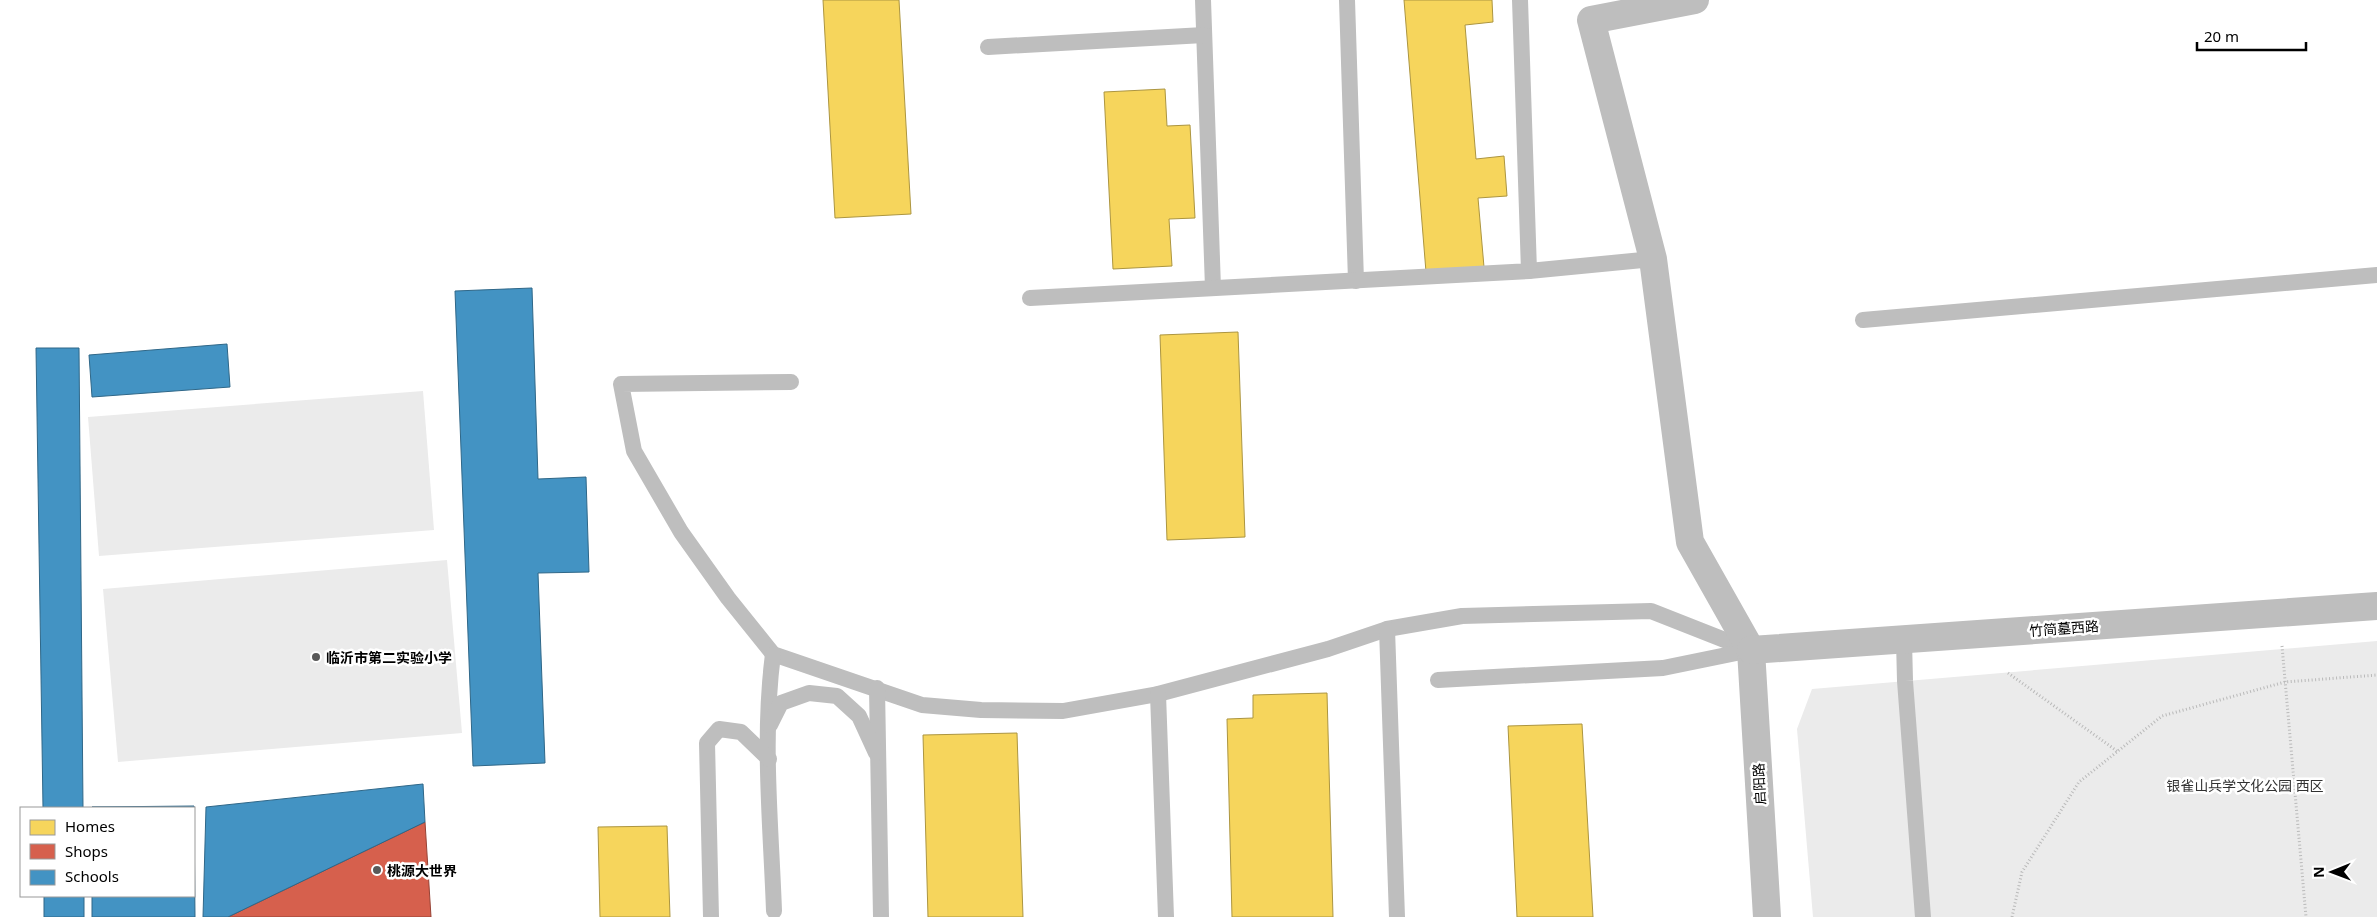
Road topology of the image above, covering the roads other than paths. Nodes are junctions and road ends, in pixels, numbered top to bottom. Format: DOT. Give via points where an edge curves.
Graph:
graph roads {
  1 [pos="1203,0"];
  2 [pos="1347,0"];
  3 [pos="1520,0"];
  4 [pos="1695,0"];
  5 [pos="1204,35"];
  6 [pos="988,46"];
  7 [pos="1653,259"];
  8 [pos="1529,272"];
  9 [pos="2377,275"];
  10 [pos="1356,281"];
  11 [pos="1213,288"];
  12 [pos="1030,298"];
  13 [pos="1863,320"];
  14 [pos="791,382"];
  15 [pos="2377,606"];
  16 [pos="1387,629"];
  17 [pos="1904,640"];
  18 [pos="1751,650"];
  19 [pos="773,654"];
  20 [pos="1438,680"];
  21 [pos="877,688"];
  22 [pos="1158,694"];
  23 [pos="768,730"];
  24 [pos="879,758"];
  25 [pos="769,759"];
  26 [pos="774,911"];
  27 [pos="711,917"];
  28 [pos="881,917"];
  29 [pos="1166,917"];
  30 [pos="1397,917"];
  31 [pos="1767,917"];
  32 [pos="1923,917"];
  1 -- 5 [label="lane"];
  2 -- 10 [label="lane"];
  3 -- 8 [label="lane"];
  4 -- 7 [label="street" via="1591,20"];
  5 -- 6 [label="lane"];
  5 -- 11 [label="lane"];
  7 -- 8 [label="lane"];
  7 -- 18 [label="street" via="1690,542"];
  8 -- 10 [label="lane"];
  9 -- 13 [label="lane"];
  10 -- 11 [label="lane"];
  11 -- 12 [label="lane"];
  14 -- 19 [label="lane" via="621,384 634,451 681,532"];
  15 -- 17 [label="street, 竹简墓西路"];
  16 -- 18 [label="lane" via="1462,616 1651,611"];
  16 -- 22 [label="lane" via="1328,649"];
  16 -- 30 [label="lane"];
  17 -- 18 [label="street, 竹简墓西路"];
  17 -- 32 [label="lane"];
  18 -- 20 [label="lane" via="1663,668"];
  18 -- 31 [label="street, 启阳路"];
  19 -- 21 [label="lane"];
  19 -- 23 [label="lane" via="768,690"];
  21 -- 22 [label="lane" via="922,704 981,710 1063,711"];
  21 -- 24 [label="lane"];
  22 -- 29 [label="lane"];
  23 -- 24 [label="lane" via="782,703 809,693 837,696 859,716"];
  23 -- 25 [label="lane"];
  24 -- 28 [label="lane"];
  25 -- 26 [label="lane"];
  25 -- 27 [label="lane" via="741,732 719,728 706,743"];
}
